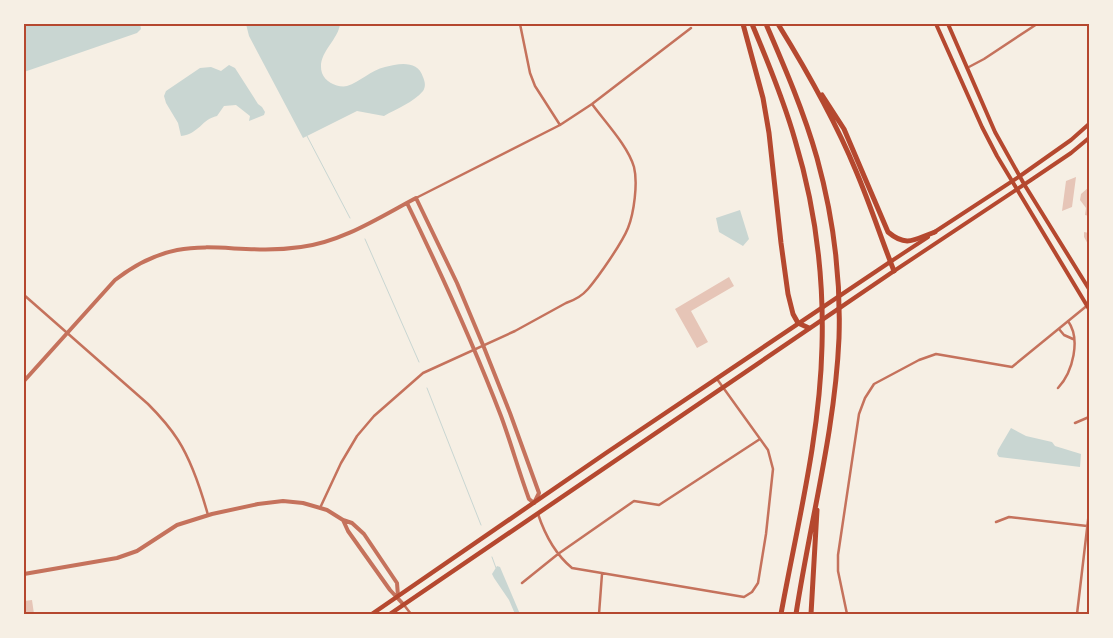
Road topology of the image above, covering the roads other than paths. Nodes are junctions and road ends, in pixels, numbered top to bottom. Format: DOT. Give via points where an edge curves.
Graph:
graph roads {
  1 [pos="520,24"];
  2 [pos="742,24"];
  3 [pos="752,24"];
  4 [pos="766,24"];
  5 [pos="778,24"];
  6 [pos="936,24"];
  7 [pos="948,24"];
  8 [pos="1037,24"];
  9 [pos="690,28"];
  10 [pos="967,68"];
  11 [pos="810,77"];
  12 [pos="592,104"];
  13 [pos="1089,124"];
  14 [pos="560,125"];
  15 [pos="1089,138"];
  16 [pos="1020,176"];
  17 [pos="1012,181"];
  18 [pos="1024,184"];
  19 [pos="1017,190"];
  20 [pos="416,198"];
  21 [pos="407,203"];
  22 [pos="935,232"];
  23 [pos="890,262"];
  24 [pos="894,271"];
  25 [pos="1089,289"];
  26 [pos="24,295"];
  27 [pos="1088,306"];
  28 [pos="1068,321"];
  29 [pos="798,323"];
  30 [pos="809,328"];
  31 [pos="1058,329"];
  32 [pos="67,333"];
  33 [pos="1073,339"];
  34 [pos="483,345"];
  35 [pos="474,349"];
  36 [pos="717,379"];
  37 [pos="24,382"];
  38 [pos="722,387"];
  39 [pos="1058,388"];
  40 [pos="1089,417"];
  41 [pos="1075,423"];
  42 [pos="760,439"];
  43 [pos="816,499"];
  44 [pos="534,502"];
  45 [pos="320,508"];
  46 [pos="1089,512"];
  47 [pos="538,513"];
  48 [pos="208,515"];
  49 [pos="343,520"];
  50 [pos="1089,520"];
  51 [pos="996,522"];
  52 [pos="1087,526"];
  53 [pos="558,554"];
  54 [pos="24,574"];
  55 [pos="602,574"];
  56 [pos="522,583"];
  57 [pos="398,596"];
  58 [pos="404,605"];
  59 [pos="372,614"];
  60 [pos="390,614"];
  61 [pos="411,614"];
  62 [pos="599,614"];
  63 [pos="781,614"];
  64 [pos="796,614"];
  65 [pos="811,614"];
  66 [pos="847,614"];
  67 [pos="851,614"];
  68 [pos="1076,614"];
  1 -- 14 [label="street" via="535,86"];
  2 -- 29 [label="highway" via="766,115 788,294"];
  3 -- 63 [label="highway" via="796,141 814,226 820,282 822,347 816,424"];
  4 -- 43 [label="highway" via="796,96 816,156 830,216 837,270 839,338 832,410"];
  5 -- 11 [label="highway"];
  6 -- 17 [label="main road" via="997,156"];
  7 -- 10 [label="main road"];
  8 -- 10 [label="street"];
  9 -- 12 [label="street"];
  10 -- 16 [label="main road" via="995,132"];
  11 -- 22 [label="highway" via="844,129 888,232 904,242"];
  11 -- 23 [label="highway" via="856,171"];
  12 -- 14 [label="street"];
  12 -- 34 [label="street" via="625,148 634,168 635,187 628,228 591,285 580,296"];
  13 -- 16 [label="main road"];
  14 -- 20 [label="street"];
  15 -- 18 [label="main road"];
  16 -- 17 [label="main road"];
  16 -- 18 [label="main road"];
  17 -- 19 [label="main road"];
  17 -- 22 [label="main road"];
  18 -- 19 [label="main road"];
  18 -- 25 [label="main road"];
  19 -- 24 [label="main road"];
  19 -- 27 [label="main road"];
  20 -- 21 [label="street"];
  20 -- 34 [label="street"];
  21 -- 32 [label="street" via="316,245 286,249 195,246 158,254 115,280"];
  21 -- 35 [label="street"];
  22 -- 23 [label="main road"];
  23 -- 24 [label="highway"];
  23 -- 29 [label="main road"];
  24 -- 30 [label="main road"];
  26 -- 32 [label="street"];
  27 -- 28 [label="street"];
  28 -- 31 [label="street"];
  28 -- 33 [label="street"];
  29 -- 30 [label="highway"];
  29 -- 36 [label="main road"];
  30 -- 38 [label="main road"];
  31 -- 33 [label="street"];
  31 -- 66 [label="street" via="1012,368 940,354 919,360 874,384 859,414 838,555"];
  32 -- 37 [label="street"];
  32 -- 48 [label="street" via="166,423 192,469"];
  33 -- 39 [label="street" via="1073,359"];
  34 -- 35 [label="street"];
  34 -- 44 [label="street" via="539,493"];
  35 -- 44 [label="street" via="529,499"];
  35 -- 45 [label="street" via="423,373 374,416 341,463"];
  36 -- 38 [label="street"];
  36 -- 44 [label="main road"];
  38 -- 42 [label="street"];
  38 -- 47 [label="main road"];
  40 -- 41 [label="street"];
  42 -- 53 [label="street" via="660,505 634,501"];
  42 -- 55 [label="street" via="768,450 773,469 758,583 752,592 744,597"];
  43 -- 64 [label="highway"];
  43 -- 65 [label="highway" via="818,521"];
  44 -- 47 [label="street"];
  44 -- 57 [label="main road"];
  45 -- 48 [label="street" via="283,501"];
  45 -- 49 [label="street"];
  46 -- 50 [label="street"];
  47 -- 53 [label="street"];
  47 -- 58 [label="main road"];
  48 -- 54 [label="street" via="177,525 137,551 117,558"];
  49 -- 57 [label="street" via="390,590"];
  49 -- 57 [label="street" via="352,523 375,549 397,584"];
  50 -- 52 [label="street"];
  51 -- 52 [label="street" via="1009,517"];
  52 -- 68 [label="street"];
  53 -- 55 [label="street" via="572,568"];
  53 -- 56 [label="street"];
  55 -- 62 [label="street"];
  57 -- 58 [label="street"];
  57 -- 59 [label="main road"];
  58 -- 60 [label="main road"];
  58 -- 61 [label="street"];
  66 -- 67 [label="street"];
}
